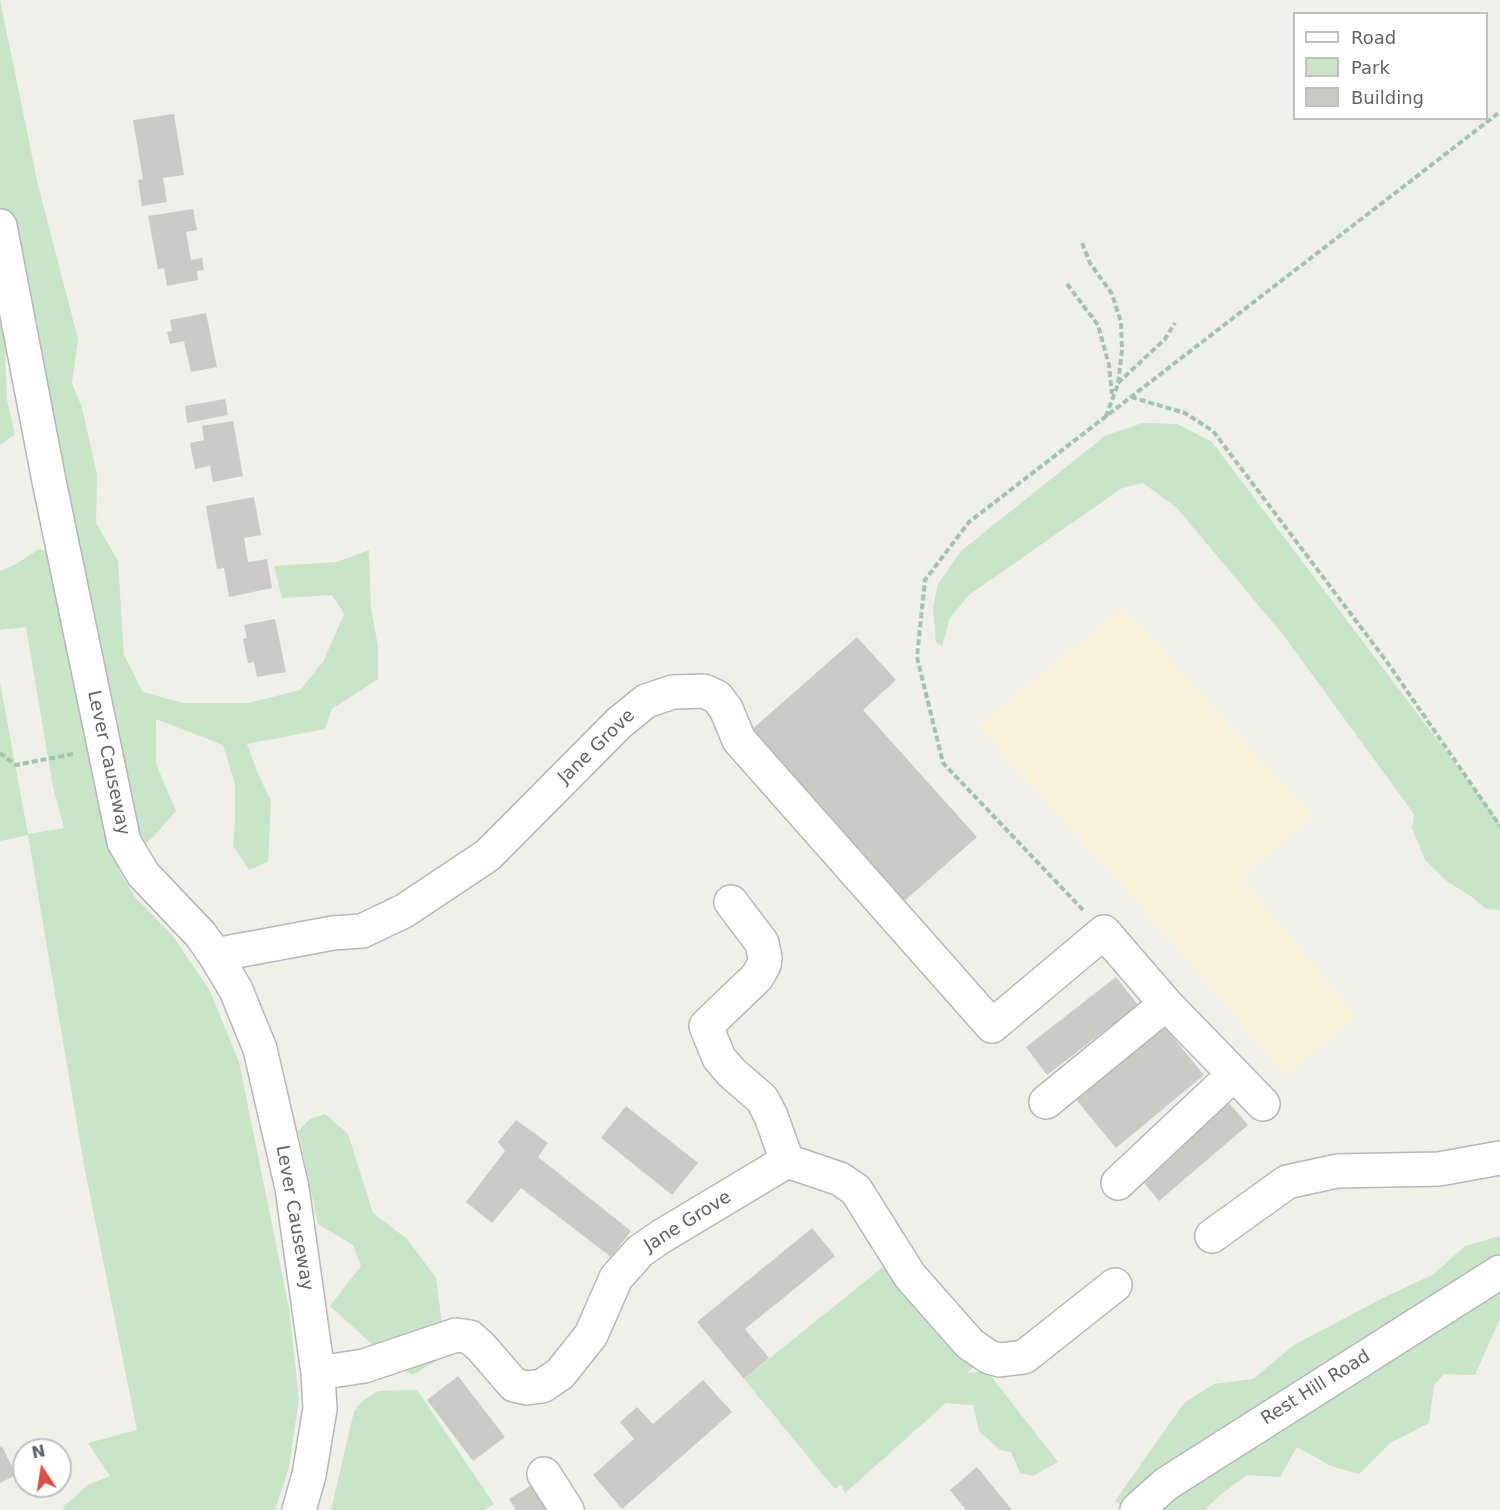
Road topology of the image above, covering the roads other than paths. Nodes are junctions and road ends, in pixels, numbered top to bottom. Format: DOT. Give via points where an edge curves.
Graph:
graph roads {
  1 [pos="0,226"];
  2 [pos="731,902"];
  3 [pos="215,955"];
  4 [pos="1166,1004"];
  5 [pos="1234,1074"];
  6 [pos="1046,1102"];
  7 [pos="1263,1104"];
  8 [pos="1500,1158"];
  9 [pos="787,1161"];
  10 [pos="1118,1183"];
  11 [pos="1212,1236"];
  12 [pos="1500,1272"];
  13 [pos="1115,1285"];
  14 [pos="318,1373"];
  15 [pos="544,1474"];
  16 [pos="299,1510"];
  17 [pos="567,1510"];
  18 [pos="1137,1510"];
  1 -- 3 [label="street, Lever Causeway" via="124,842 143,874"];
  2 -- 9 [label="street" via="762,943 764,965 758,978 706,1026 719,1058 762,1099"];
  3 -- 4 [label="street, Jane Grove" via="333,933 362,932 404,911 488,855 619,723 646,701 673,692 704,691 717,697 739,740 992,1026 1104,932"];
  3 -- 14 [label="street, Lever Causeway" via="236,990 260,1049 292,1188"];
  4 -- 5 [label="street"];
  4 -- 6 [label="street"];
  5 -- 7 [label="street"];
  5 -- 10 [label="street"];
  8 -- 11 [label="street" via="1439,1169 1337,1171 1287,1182"];
  9 -- 13 [label="street" via="840,1179 856,1190 910,1276 970,1344 989,1357 1024,1357"];
  9 -- 14 [label="street, Jane Grove" via="640,1251 616,1278 591,1335 560,1374 542,1386 514,1385 470,1337 456,1335 364,1366"];
  12 -- 18 [label="street, Rest Hill Road" via="1166,1484"];
  14 -- 16 [label="street, Lever Causeway" via="320,1409"];
  15 -- 17 [label="street"];
}
